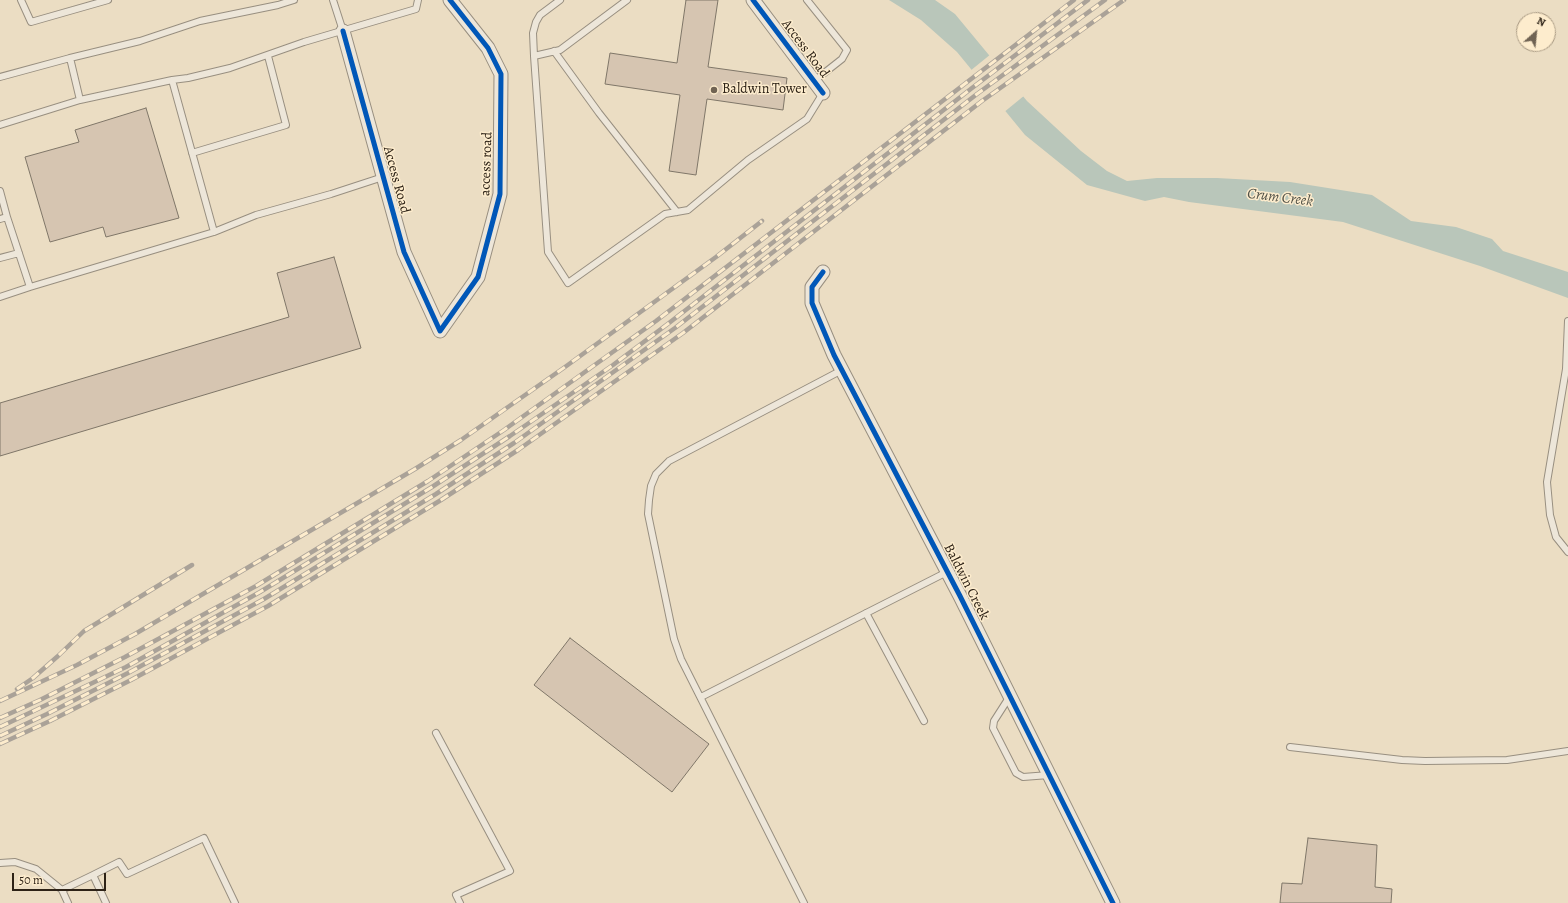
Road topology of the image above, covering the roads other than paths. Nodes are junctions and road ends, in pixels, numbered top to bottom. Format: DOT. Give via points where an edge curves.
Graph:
graph roads {
  1 [pos="21,0"];
  2 [pos="108,0"];
  3 [pos="294,0"];
  4 [pos="333,0"];
  5 [pos="418,0"];
  6 [pos="450,0"];
  7 [pos="560,0"];
  8 [pos="627,0"];
  9 [pos="753,0"];
  10 [pos="807,0"];
  11 [pos="343,31"];
  12 [pos="554,51"];
  13 [pos="268,56"];
  14 [pos="534,56"];
  15 [pos="70,58"];
  16 [pos="0,77"];
  17 [pos="172,80"];
  18 [pos="814,81"];
  19 [pos="823,94"];
  20 [pos="80,100"];
  21 [pos="0,125"];
  22 [pos="192,153"];
  23 [pos="383,177"];
  24 [pos="0,192"];
  25 [pos="678,212"];
  26 [pos="7,217"];
  27 [pos="0,219"];
  28 [pos="214,232"];
  29 [pos="19,252"];
  30 [pos="0,258"];
  31 [pos="823,272"];
  32 [pos="30,287"];
  33 [pos="0,297"];
  34 [pos="1568,321"];
  35 [pos="440,331"];
  36 [pos="842,370"];
  37 [pos="1568,552"];
  38 [pos="947,572"];
  39 [pos="866,613"];
  40 [pos="1010,696"];
  41 [pos="701,697"];
  42 [pos="924,721"];
  43 [pos="436,733"];
  44 [pos="1290,747"];
  45 [pos="1568,751"];
  46 [pos="1049,774"];
  47 [pos="0,863"];
  48 [pos="93,875"];
  49 [pos="62,890"];
  50 [pos="68,903"];
  51 [pos="106,903"];
  52 [pos="235,903"];
  53 [pos="460,903"];
  54 [pos="804,903"];
  55 [pos="1113,903"];
  1 -- 2 [label="lane" via="31,22"];
  3 -- 15 [label="lane" via="200,22 140,41"];
  4 -- 11 [label="lane"];
  5 -- 11 [label="lane" via="416,8"];
  6 -- 35 [label="street, access road" via="488,48 501,74 500,194 478,277"];
  7 -- 14 [label="lane" via="540,15 536,22 533,33"];
  8 -- 12 [label="lane" via="560,50"];
  9 -- 18 [label="street, Access Road"];
  10 -- 18 [label="lane" via="847,50 842,59"];
  11 -- 13 [label="lane"];
  11 -- 23 [label="street, Access Road"];
  12 -- 14 [label="lane"];
  12 -- 25 [label="lane" via="599,113"];
  13 -- 17 [label="lane" via="230,68"];
  13 -- 22 [label="lane" via="286,125"];
  14 -- 25 [label="lane" via="548,252 568,283 665,214"];
  15 -- 16 [label="lane"];
  15 -- 20 [label="lane"];
  17 -- 20 [label="lane"];
  17 -- 22 [label="lane"];
  18 -- 19 [label="street, Access Road"];
  19 -- 25 [label="lane" via="807,119 748,160 688,210"];
  20 -- 21 [label="lane"];
  22 -- 28 [label="lane"];
  23 -- 28 [label="lane" via="256,215"];
  23 -- 35 [label="street, Access Road" via="404,252"];
  24 -- 26 [label="lane"];
  26 -- 27 [label="lane"];
  26 -- 29 [label="lane"];
  28 -- 32 [label="lane"];
  29 -- 30 [label="lane"];
  29 -- 32 [label="lane"];
  31 -- 36 [label="street, Baldwin Creek" via="812,287 812,303"];
  32 -- 33 [label="lane"];
  34 -- 37 [label="lane" via="1566,369 1547,482 1550,515 1556,537"];
  36 -- 38 [label="street, Baldwin Creek"];
  36 -- 41 [label="lane" via="669,461 656,474 651,486 648,514 674,639 681,659"];
  38 -- 39 [label="lane"];
  38 -- 40 [label="street, Baldwin Creek"];
  39 -- 41 [label="lane"];
  39 -- 42 [label="lane"];
  40 -- 46 [label="street, Baldwin Creek"];
  40 -- 46 [label="lane" via="994,721 993,728 1016,773 1022,777"];
  41 -- 54 [label="lane"];
  43 -- 53 [label="lane" via="510,871 456,895"];
  44 -- 45 [label="lane" via="1425,761 1507,760"];
  46 -- 55 [label="street, Baldwin Creek"];
  47 -- 49 [label="lane" via="15,862 36,869"];
  48 -- 49 [label="lane"];
  48 -- 51 [label="lane"];
  48 -- 52 [label="lane" via="119,862 127,874 204,838"];
  49 -- 50 [label="lane"];
}
